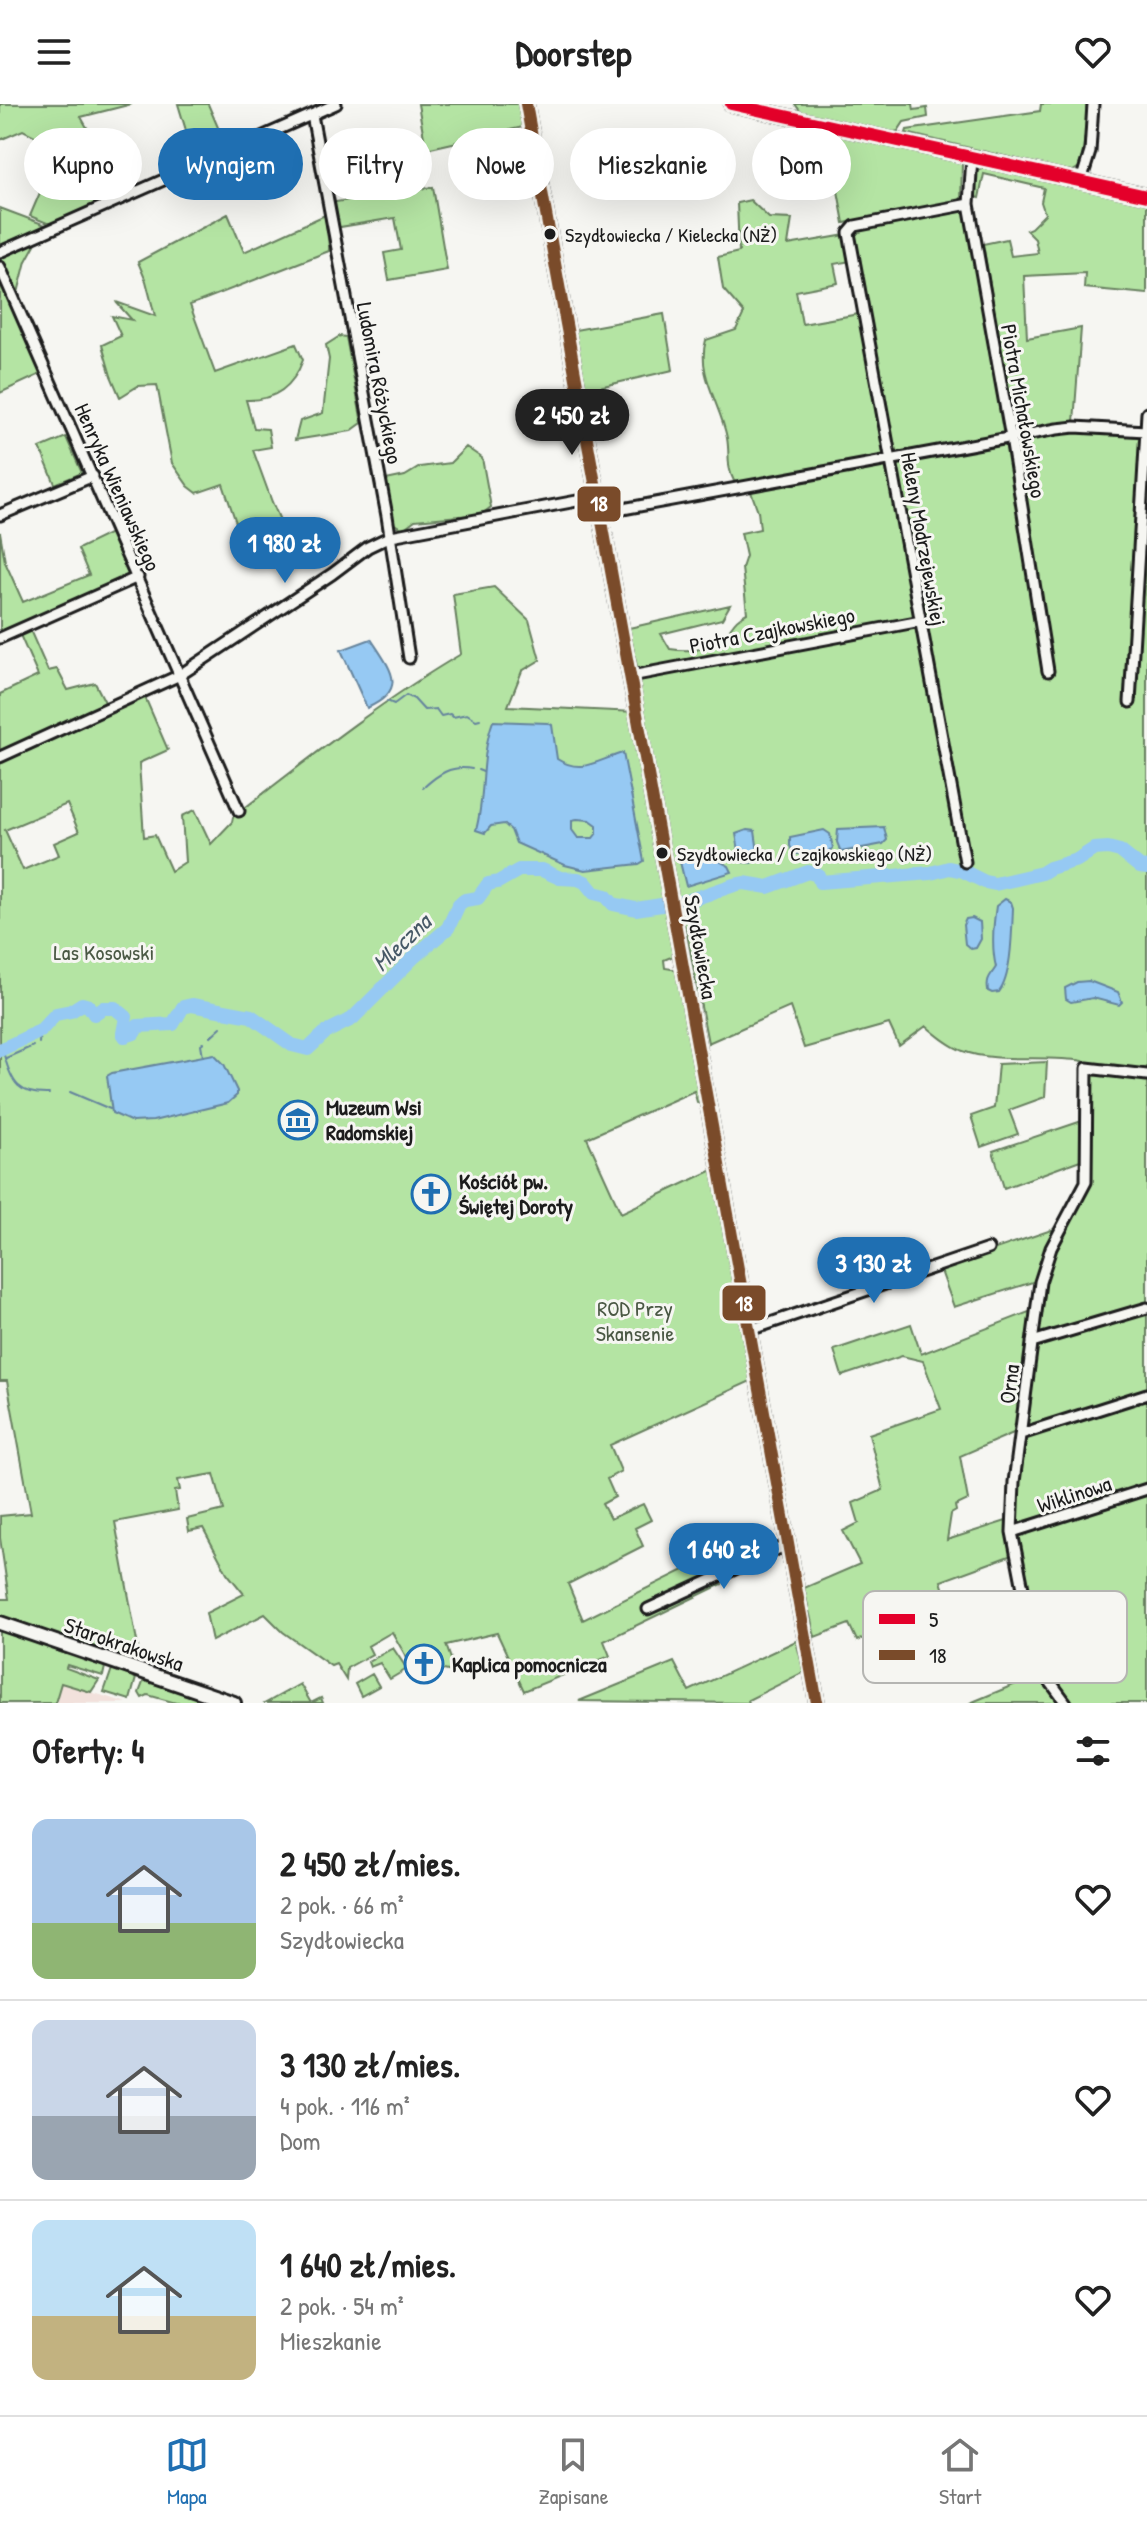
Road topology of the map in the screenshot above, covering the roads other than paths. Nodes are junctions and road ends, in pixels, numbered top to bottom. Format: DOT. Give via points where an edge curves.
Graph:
graph roads {
  1 [pos="336,104"];
  2 [pos="526,104"];
  3 [pos="731,104"];
  4 [pos="792,104"];
  5 [pos="1093,104"];
  6 [pos="312,115"];
  7 [pos="795,118"];
  8 [pos="972,157"];
  9 [pos="1081,181"];
  10 [pos="1147,196"];
  11 [pos="969,204"];
  12 [pos="0,252"];
  13 [pos="0,267"];
  14 [pos="1147,413"];
  15 [pos="1146,431"];
  16 [pos="1011,438"];
  17 [pos="890,458"];
  18 [pos="93,476"];
  19 [pos="598,497"];
  20 [pos="601,513"];
  21 [pos="0,515"];
  22 [pos="391,536"];
  23 [pos="138,577"];
  24 [pos="921,621"];
  25 [pos="0,638"];
  26 [pos="409,658"];
  27 [pos="1048,671"];
  28 [pos="180,675"];
  29 [pos="631,676"];
  30 [pos="1130,702"];
  31 [pos="0,757"];
  32 [pos="239,811"];
  33 [pos="965,862"];
  34 [pos="1147,1075"];
  35 [pos="988,1249"];
  36 [pos="1147,1308"];
  37 [pos="750,1330"];
  38 [pos="1032,1342"];
  39 [pos="1147,1394"];
  40 [pos="1021,1434"];
  41 [pos="1147,1489"];
  42 [pos="1012,1532"];
  43 [pos="789,1544"];
  44 [pos="1024,1591"];
  45 [pos="648,1609"];
  46 [pos="0,1623"];
  47 [pos="1051,1683"];
  48 [pos="234,1703"];
  49 [pos="817,1703"];
  50 [pos="1066,1703"];
  1 -- 6 [label="street"];
  2 -- 19 [label="street, Szydłowiecka"];
  3 -- 7 [label="street"];
  4 -- 7 [label="street"];
  5 -- 9 [label="street" via="1090,152"];
  6 -- 12 [label="street"];
  6 -- 22 [label="street, Ludomira Różyckiego"];
  7 -- 8 [label="street"];
  8 -- 9 [label="street"];
  8 -- 11 [label="street, Piotra Michałowskiego"];
  9 -- 10 [label="street"];
  11 -- 16 [label="street, Piotra Michałowskiego"];
  11 -- 17 [label="street, Heleny Modrzejewskiej" via="855,226 849,233"];
  13 -- 18 [label="street, Henryka Wieniawskiego"];
  14 -- 15 [label="street"];
  15 -- 16 [label="street" via="1075,427"];
  15 -- 30 [label="street"];
  16 -- 17 [label="street"];
  16 -- 27 [label="street, Piotra Michałowskiego"];
  17 -- 20 [label="street"];
  17 -- 24 [label="street, Heleny Modrzejewskiej"];
  18 -- 21 [label="street"];
  18 -- 23 [label="street, Henryka Wieniawskiego"];
  19 -- 20 [label="street, Szydłowiecka"];
  19 -- 22 [label="street"];
  20 -- 29 [label="street, Szydłowiecka"];
  22 -- 26 [label="street, Ludomira Różyckiego"];
  22 -- 28 [label="street"];
  23 -- 25 [label="street"];
  23 -- 28 [label="street, Henryka Wieniawskiego"];
  24 -- 29 [label="street, Piotra Czajkowskiego"];
  24 -- 33 [label="street, Heleny Modrzejewskiej"];
  28 -- 31 [label="street"];
  28 -- 32 [label="street, Henryka Wieniawskiego"];
  29 -- 37 [label="street, Szydłowiecka"];
  34 -- 38 [label="street, Orna" via="1087,1068 1086,1182 1051,1248 1040,1282"];
  35 -- 37 [label="street"];
  36 -- 38 [label="street"];
  37 -- 43 [label="street, Szydłowiecka"];
  38 -- 40 [label="street, Orna"];
  39 -- 40 [label="street"];
  40 -- 42 [label="street, Orna"];
  41 -- 42 [label="street, Wiklinowa"];
  42 -- 44 [label="street, Orna"];
  43 -- 45 [label="street"];
  43 -- 49 [label="street, Szydłowiecka"];
  46 -- 48 [label="street, Starokrakowska"];
  47 -- 50 [label="street, Orna"];
}
